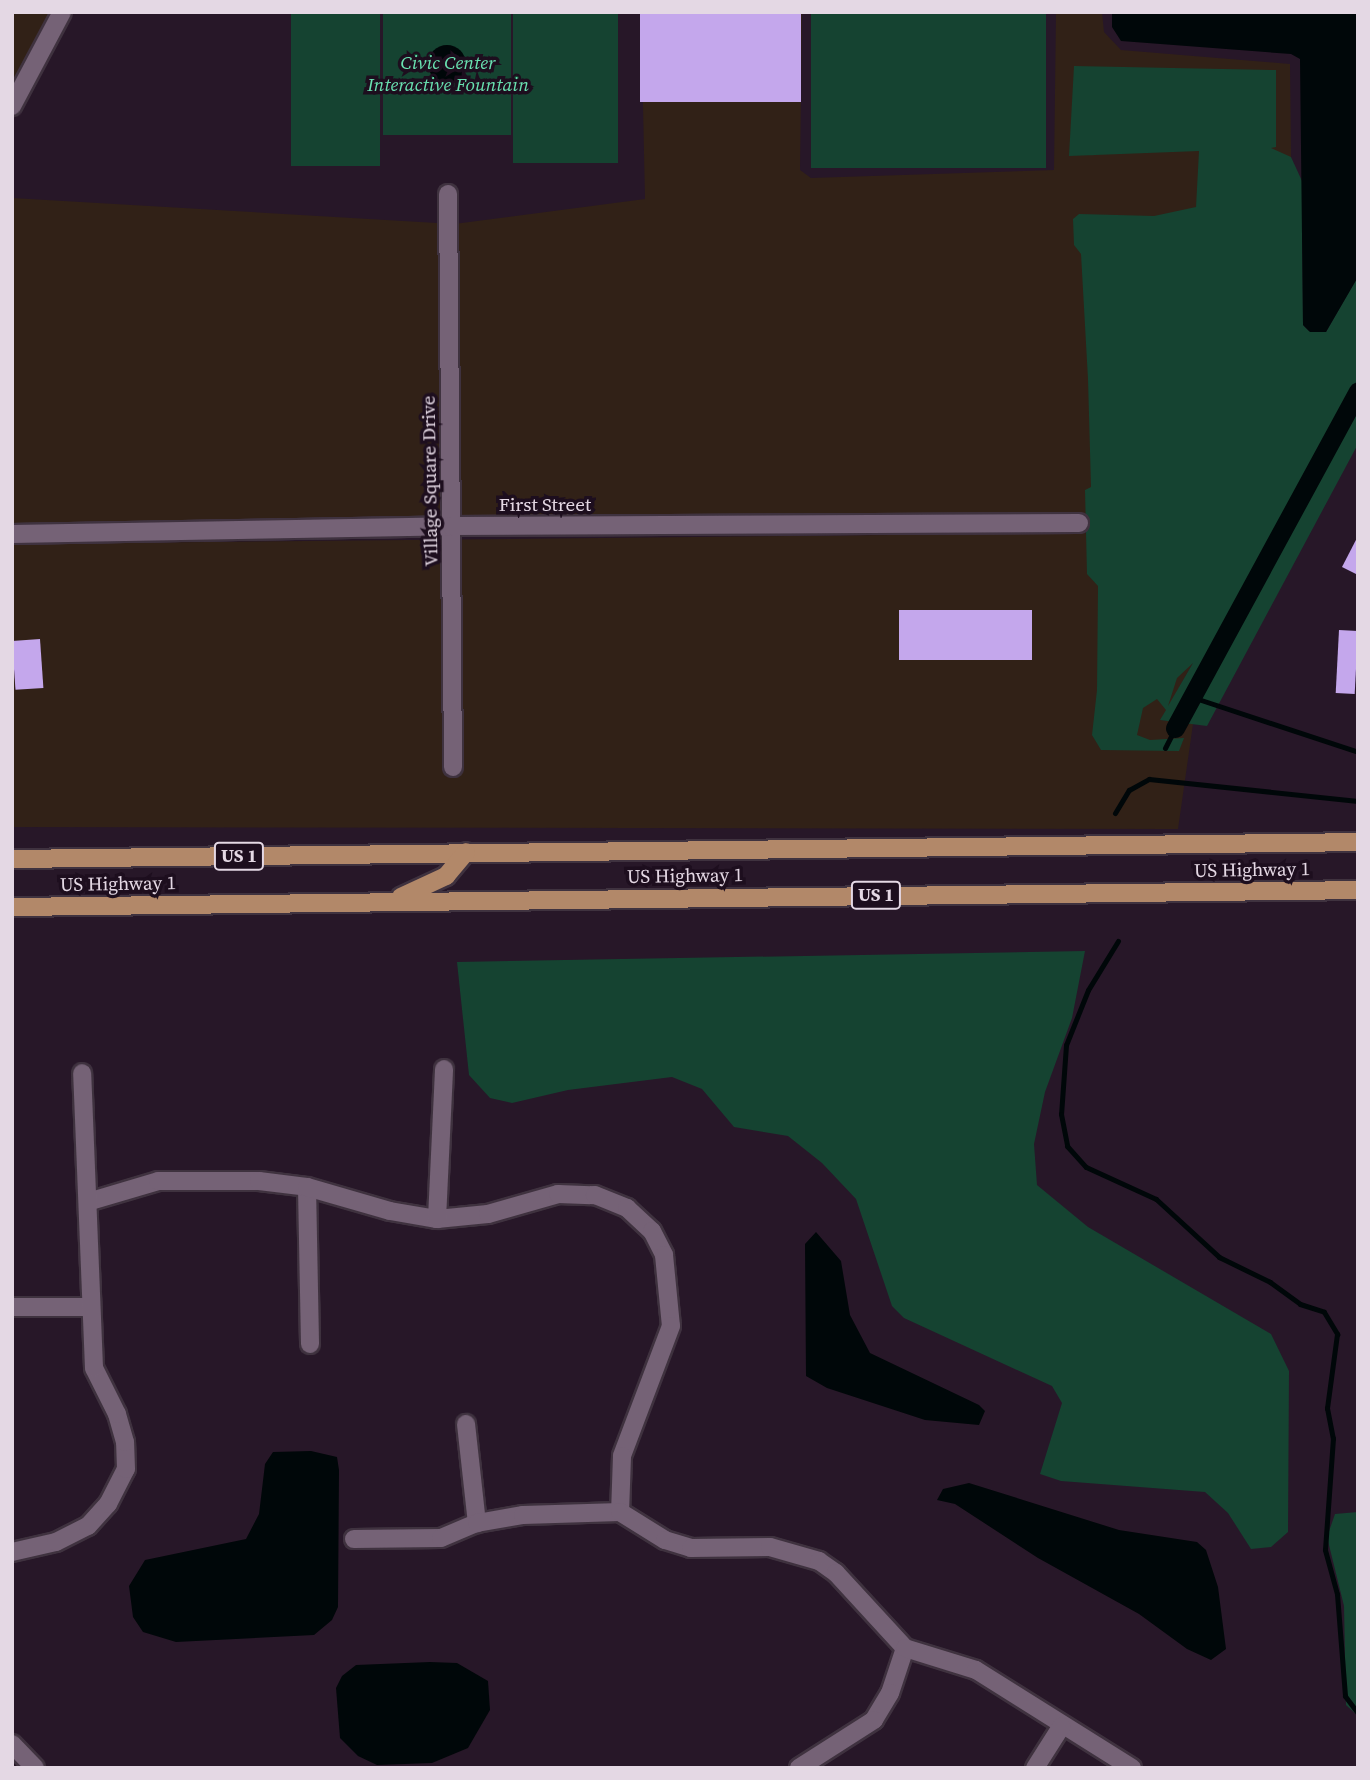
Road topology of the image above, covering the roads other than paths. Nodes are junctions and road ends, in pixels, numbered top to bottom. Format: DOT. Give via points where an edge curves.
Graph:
graph roads {
  1 [pos="62,12"];
  2 [pos="12,106"];
  3 [pos="448,194"];
  4 [pos="1079,523"];
  5 [pos="451,526"];
  6 [pos="12,534"];
  7 [pos="453,767"];
  8 [pos="1358,842"];
  9 [pos="466,852"];
  10 [pos="12,859"];
  11 [pos="1358,890"];
  12 [pos="395,900"];
  13 [pos="12,907"];
  14 [pos="444,1069"];
  15 [pos="82,1073"];
  16 [pos="307,1187"];
  17 [pos="91,1201"];
  18 [pos="437,1219"];
  19 [pos="12,1307"];
  20 [pos="88,1307"];
  21 [pos="310,1343"];
  22 [pos="466,1424"];
  23 [pos="620,1512"];
  24 [pos="477,1523"];
  25 [pos="354,1539"];
  26 [pos="12,1552"];
  27 [pos="905,1647"];
  28 [pos="1061,1727"];
  29 [pos="12,1744"];
  30 [pos="35,1768"];
  31 [pos="799,1768"];
  32 [pos="1035,1768"];
  33 [pos="1132,1768"];
  1 -- 2 [label="street"];
  3 -- 5 [label="street, Village Square Drive"];
  4 -- 5 [label="street, First Street"];
  5 -- 6 [label="street, First Street"];
  5 -- 7 [label="street, Village Square Drive"];
  8 -- 9 [label="main road, US Highway 1 / US 1"];
  9 -- 10 [label="main road, US Highway 1 / US 1"];
  9 -- 12 [label="main road" via="446,876"];
  11 -- 12 [label="main road, US Highway 1 / US 1"];
  12 -- 13 [label="main road, US Highway 1 / US 1"];
  14 -- 18 [label="street"];
  15 -- 17 [label="street" via="82,1164"];
  16 -- 17 [label="street" via="259,1181 158,1181"];
  16 -- 18 [label="street"];
  16 -- 21 [label="street"];
  17 -- 20 [label="street"];
  18 -- 23 [label="street" via="488,1214 558,1195 595,1195 627,1208 652,1231 664,1255 671,1326 627,1436"];
  19 -- 20 [label="street"];
  20 -- 26 [label="street" via="94,1368 117,1415 126,1469 108,1504 88,1526 56,1542"];
  22 -- 24 [label="street"];
  23 -- 24 [label="street" via="523,1515"];
  23 -- 27 [label="street" via="665,1540 691,1548 770,1547 819,1561 836,1573"];
  24 -- 25 [label="street" via="441,1538"];
  27 -- 28 [label="street" via="976,1670"];
  27 -- 31 [label="street" via="890,1693 874,1720"];
  28 -- 32 [label="street"];
  28 -- 33 [label="street"];
  29 -- 30 [label="street"];
}
